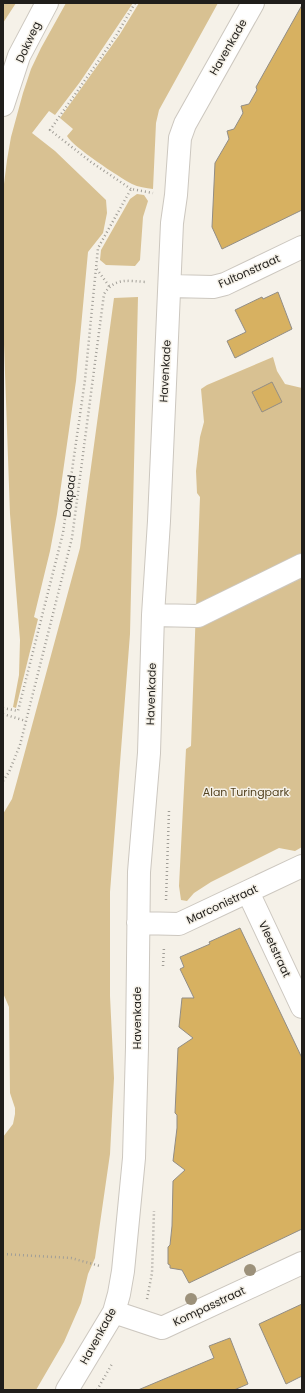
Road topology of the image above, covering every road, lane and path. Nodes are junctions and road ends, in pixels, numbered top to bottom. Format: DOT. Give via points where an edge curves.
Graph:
graph roads {
  1 [pos="47,3"];
  2 [pos="135,3"];
  3 [pos="252,3"];
  4 [pos="3,105"];
  5 [pos="131,189"];
  6 [pos="176,195"];
  7 [pos="302,247"];
  8 [pos="96,268"];
  9 [pos="148,282"];
  10 [pos="109,286"];
  11 [pos="170,286"];
  12 [pos="302,565"];
  13 [pos="153,615"];
  14 [pos="3,708"];
  15 [pos="3,714"];
  16 [pos="26,722"];
  17 [pos="3,781"];
  18 [pos="302,866"];
  19 [pos="248,892"];
  20 [pos="138,923"];
  21 [pos="302,1006"];
  22 [pos="3,1254"];
  23 [pos="90,1263"];
  24 [pos="302,1263"];
  25 [pos="114,1312"];
  26 [pos="67,1390"];
  1 -- 4 [label="street, Dokweg" via="19,56"];
  2 -- 5 [label="path" via="116,36 50,130"];
  3 -- 6 [label="street, Havenkade" via="185,124 180,138"];
  5 -- 6 [label="path"];
  5 -- 8 [label="path" via="98,248"];
  6 -- 11 [label="street, Havenkade" via="172,223"];
  7 -- 11 [label="street, Fultonstraat" via="213,288"];
  8 -- 10 [label="path"];
  8 -- 14 [label="path" via="85,380 63,533 18,712"];
  9 -- 10 [label="path" via="124,281"];
  10 -- 16 [label="path, Dokpad" via="104,294 72,538"];
  11 -- 13 [label="street, Havenkade"];
  12 -- 13 [label="street" via="198,616"];
  13 -- 20 [label="street, Havenkade" via="149,753 139,872"];
  15 -- 16 [label="path"];
  16 -- 17 [label="path, Dokpad" via="20,746"];
  18 -- 19 [label="street, Marconistraat"];
  19 -- 20 [label="street, Marconistraat" via="179,924"];
  19 -- 21 [label="street, Vleetstraat"];
  20 -- 25 [label="street, Havenkade" via="134,1158 123,1271"];
  22 -- 23 [label="path" via="71,1258"];
  24 -- 25 [label="street, Kompasstraat" via="162,1328"];
  25 -- 26 [label="street, Havenkade"];
}
